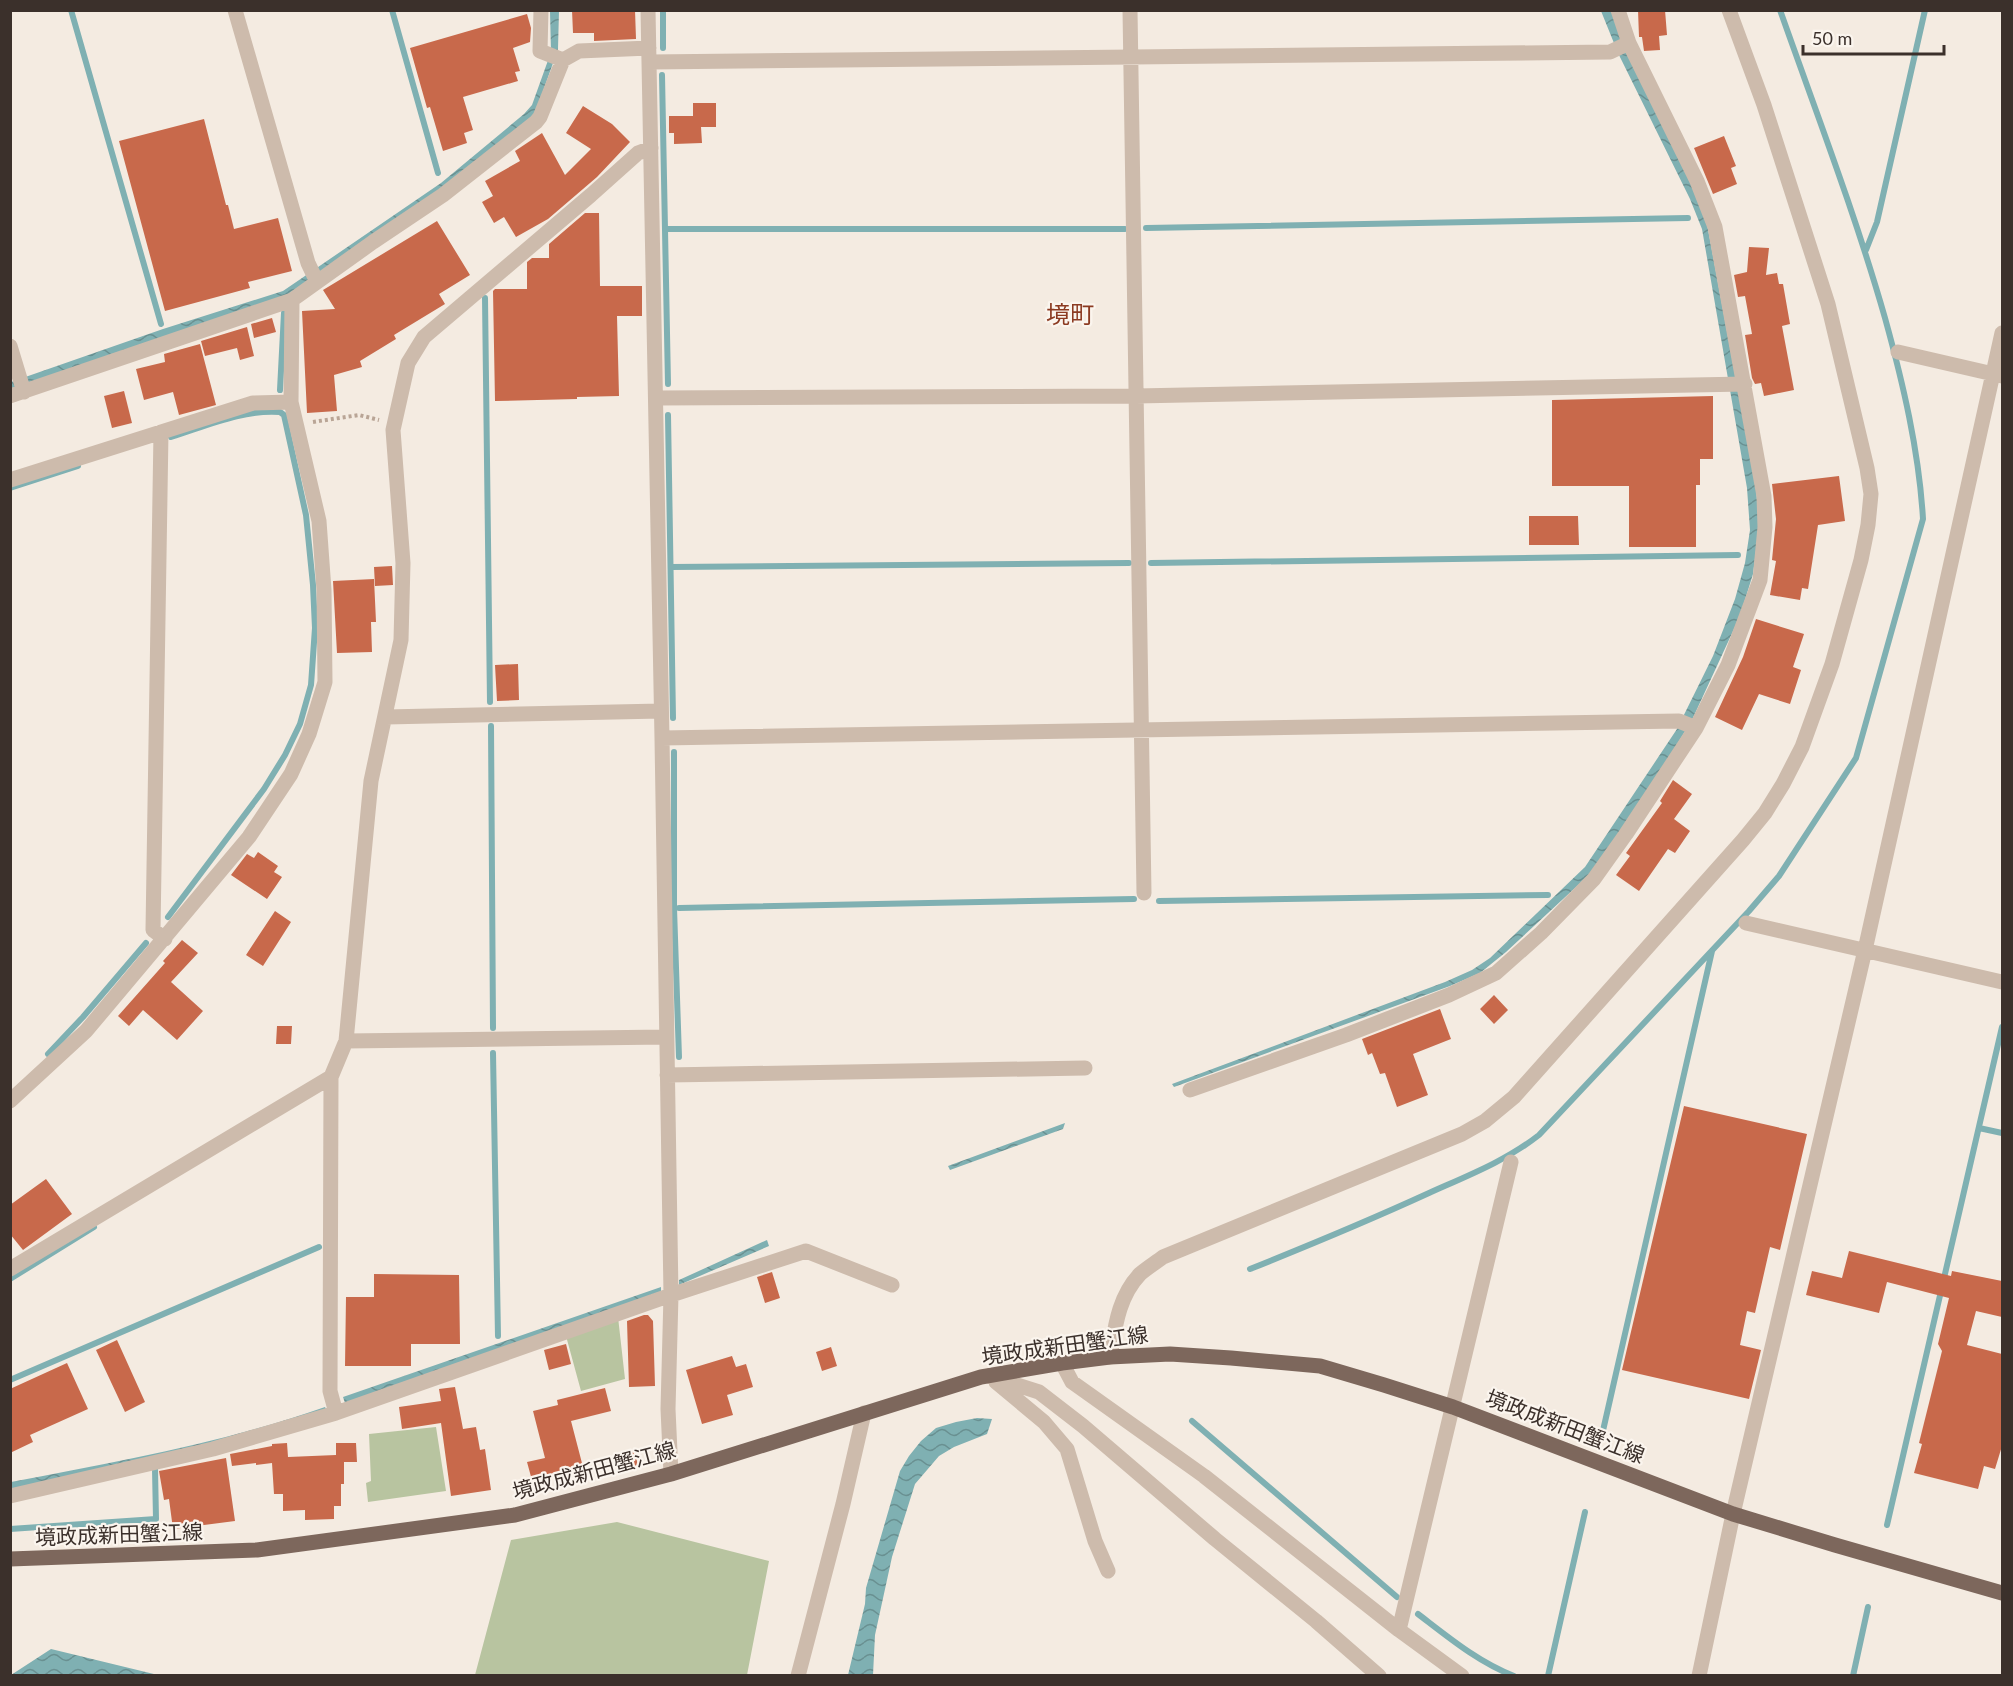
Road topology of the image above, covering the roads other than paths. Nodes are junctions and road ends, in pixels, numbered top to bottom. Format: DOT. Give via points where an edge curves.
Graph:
graph roads {
  1 [pos="235,10"];
  2 [pos="541,10"];
  3 [pos="648,10"];
  4 [pos="1130,10"];
  5 [pos="1618,10"];
  6 [pos="1729,10"];
  7 [pos="1628,44"];
  8 [pos="649,55"];
  9 [pos="561,59"];
  10 [pos="1131,59"];
  11 [pos="651,148"];
  12 [pos="316,280"];
  13 [pos="292,300"];
  14 [pos="2002,333"];
  15 [pos="10,346"];
  16 [pos="1898,352"];
  17 [pos="1998,375"];
  18 [pos="1737,384"];
  19 [pos="19,389"];
  20 [pos="1136,396"];
  21 [pos="657,398"];
  22 [pos="291,402"];
  23 [pos="161,432"];
  24 [pos="10,480"];
  25 [pos="662,711"];
  26 [pos="386,717"];
  27 [pos="1688,725"];
  28 [pos="1142,731"];
  29 [pos="662,738"];
  30 [pos="1144,893"];
  31 [pos="1746,923"];
  32 [pos="165,939"];
  33 [pos="1865,950"];
  34 [pos="2002,982"];
  35 [pos="666,1037"];
  36 [pos="346,1041"];
  37 [pos="1085,1068"];
  38 [pos="668,1075"];
  39 [pos="331,1077"];
  40 [pos="1191,1090"];
  41 [pos="10,1101"];
  42 [pos="1511,1162"];
  43 [pos="10,1269"];
  44 [pos="892,1285"];
  45 [pos="671,1294"];
  46 [pos="1110,1357"];
  47 [pos="1062,1363"];
  48 [pos="989,1376"];
  49 [pos="1453,1407"];
  50 [pos="336,1413"];
  51 [pos="864,1413"];
  52 [pos="671,1474"];
  53 [pos="10,1496"];
  54 [pos="1734,1514"];
  55 [pos="10,1559"];
  56 [pos="1108,1571"];
  57 [pos="2002,1593"];
  58 [pos="1399,1630"];
  59 [pos="798,1676"];
  60 [pos="1379,1676"];
  61 [pos="1462,1676"];
  62 [pos="1699,1676"];
  1 -- 12 [label="street"];
  2 -- 9 [label="street" via="540,51"];
  3 -- 8 [label="street"];
  4 -- 10 [label="street"];
  5 -- 7 [label="street"];
  6 -- 46 [label="street" via="1828,304 1871,494 1861,560 1832,664 1802,747 1765,813 1514,1097 1462,1134 1163,1257 1140,1275 1124,1296"];
  7 -- 10 [label="street" via="1610,52"];
  7 -- 18 [label="street" via="1697,181 1715,227"];
  8 -- 9 [label="street" via="579,51"];
  8 -- 10 [label="street"];
  8 -- 11 [label="street"];
  9 -- 12 [label="street" via="536,122 443,195"];
  10 -- 20 [label="street"];
  11 -- 21 [label="street"];
  11 -- 26 [label="street" via="638,153 424,337 408,363 393,430 403,562 401,640"];
  12 -- 13 [label="street"];
  13 -- 19 [label="street"];
  13 -- 22 [label="street"];
  14 -- 17 [label="street"];
  15 -- 19 [label="street"];
  16 -- 17 [label="street"];
  17 -- 33 [label="street"];
  18 -- 20 [label="street"];
  18 -- 27 [label="street" via="1764,496 1760,580 1728,665"];
  20 -- 21 [label="street"];
  20 -- 28 [label="street"];
  21 -- 25 [label="street"];
  22 -- 23 [label="street" via="254,403"];
  22 -- 32 [label="street" via="319,521 325,682 309,734 291,774 249,837"];
  23 -- 24 [label="street"];
  23 -- 32 [label="street" via="153,930"];
  25 -- 26 [label="street"];
  25 -- 29 [label="street"];
  26 -- 36 [label="street" via="371,781"];
  27 -- 28 [label="street"];
  27 -- 40 [label="street" via="1626,834 1594,879 1496,973 1356,1031"];
  28 -- 29 [label="street"];
  28 -- 30 [label="street"];
  29 -- 35 [label="street"];
  31 -- 33 [label="street"];
  32 -- 41 [label="street" via="86,1031"];
  33 -- 34 [label="street"];
  33 -- 54 [label="street"];
  35 -- 36 [label="street"];
  35 -- 38 [label="street"];
  36 -- 39 [label="street"];
  37 -- 38 [label="street"];
  38 -- 45 [label="street"];
  39 -- 43 [label="street"];
  39 -- 50 [label="street" via="330,1391"];
  42 -- 49 [label="street"];
  44 -- 45 [label="street" via="806,1251"];
  45 -- 50 [label="street"];
  45 -- 52 [label="street"];
  46 -- 47 [label="main road, 境政成新田蟹江線"];
  46 -- 49 [label="main road, 境政成新田蟹江線" via="1180,1355 1320,1366"];
  47 -- 48 [label="main road, 境政成新田蟹江線"];
  47 -- 58 [label="street" via="1071,1382 1204,1476"];
  48 -- 51 [label="main road, 境政成新田蟹江線"];
  48 -- 56 [label="street" via="1044,1422 1067,1449"];
  48 -- 60 [label="street" via="1039,1392"];
  49 -- 54 [label="main road, 境政成新田蟹江線"];
  49 -- 58 [label="street"];
  50 -- 53 [label="street" via="213,1449"];
  51 -- 52 [label="main road, 境政成新田蟹江線"];
  51 -- 59 [label="street"];
  52 -- 55 [label="main road, 境政成新田蟹江線" via="515,1515 268,1549"];
  54 -- 57 [label="main road, 境政成新田蟹江線"];
  54 -- 62 [label="street"];
  58 -- 61 [label="street"];
}
